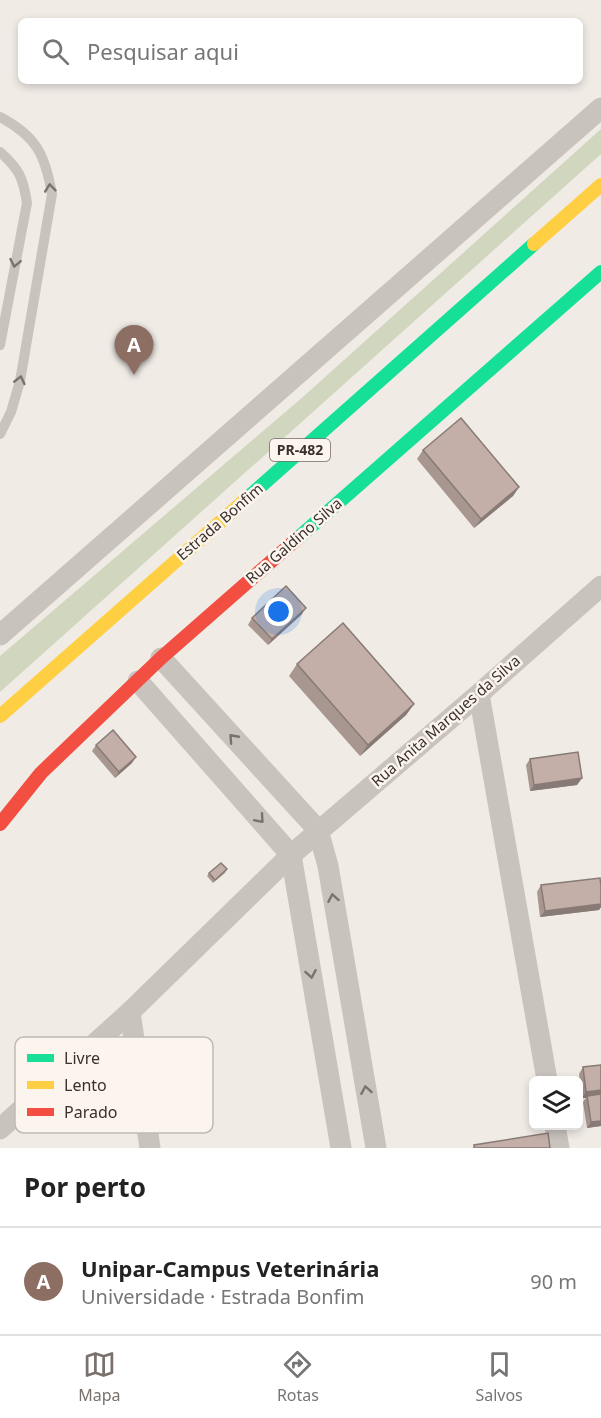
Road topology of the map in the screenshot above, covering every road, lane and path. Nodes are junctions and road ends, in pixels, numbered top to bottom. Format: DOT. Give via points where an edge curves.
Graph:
graph roads {
  1 [pos="601,108"];
  2 [pos="0,117"];
  3 [pos="0,152"];
  4 [pos="601,184"];
  5 [pos="601,272"];
  6 [pos="0,345"];
  7 [pos="0,434"];
  8 [pos="601,585"];
  9 [pos="0,635"];
  10 [pos="161,658"];
  11 [pos="138,681"];
  12 [pos="479,694"];
  13 [pos="0,716"];
  14 [pos="0,824"];
  15 [pos="318,830"];
  16 [pos="291,855"];
  17 [pos="130,1012"];
  18 [pos="102,1037"];
  19 [pos="134,1037"];
  20 [pos="546,1076"];
  21 [pos="15,1116"];
  22 [pos="0,1129"];
  23 [pos="556,1130"];
  24 [pos="148,1133"];
  25 [pos="150,1148"];
  26 [pos="341,1148"];
  27 [pos="376,1148"];
  28 [pos="559,1148"];
  1 -- 9 [label="street"];
  7 -- 2 [label="lane, one-way" via="20,381 52,194 47,166 35,143 16,125"];
  3 -- 6 [label="lane, one-way" via="24,180 27,203"];
  4 -- 13 [label="street, Estrada Bonfim / PR-482"];
  5 -- 10 [label="street, Rua Galdino Silva"];
  8 -- 12 [label="street, Rua Anita Marques da Silva"];
  10 -- 11 [label="street, Rua Galdino Silva"];
  15 -- 10 [label="street, one-way"];
  11 -- 14 [label="street, Rua Galdino Silva" via="41,773"];
  11 -- 16 [label="street, one-way"];
  12 -- 15 [label="street, Rua Anita Marques da Silva"];
  12 -- 20 [label="street"];
  15 -- 16 [label="street, Rua Anita Marques da Silva"];
  27 -- 15 [label="street, one-way" via="328,866"];
  16 -- 17 [label="street, Rua Anita Marques da Silva"];
  16 -- 26 [label="street, one-way"];
  17 -- 18 [label="street, Rua Anita Marques da Silva"];
  17 -- 19 [label="street"];
  21 -- 22 [label="street, Rua Anita Marques da Silva"];
  23 -- 28 [label="street"];
  24 -- 25 [label="street"];
}
